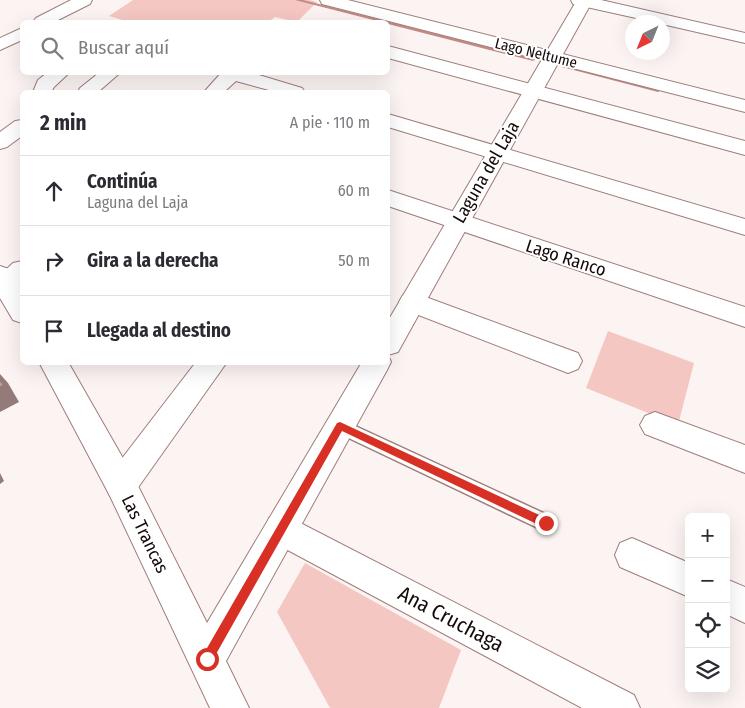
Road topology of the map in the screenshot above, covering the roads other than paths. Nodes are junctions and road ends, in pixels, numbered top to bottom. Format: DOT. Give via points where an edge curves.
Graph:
graph roads {
  1 [pos="84,0"];
  2 [pos="328,0"];
  3 [pos="583,0"];
  4 [pos="46,20"];
  5 [pos="20,34"];
  6 [pos="745,38"];
  7 [pos="0,45"];
  8 [pos="390,53"];
  9 [pos="552,57"];
  10 [pos="57,75"];
  11 [pos="108,75"];
  12 [pos="231,75"];
  13 [pos="240,75"];
  14 [pos="43,90"];
  15 [pos="90,90"];
  16 [pos="215,90"];
  17 [pos="288,90"];
  18 [pos="533,91"];
  19 [pos="745,106"];
  20 [pos="390,121"];
  21 [pos="20,127"];
  22 [pos="0,142"];
  23 [pos="745,148"];
  24 [pos="497,153"];
  25 [pos="390,199"];
  26 [pos="458,222"];
  27 [pos="745,227"];
  28 [pos="9,277"];
  29 [pos="412,302"];
  30 [pos="20,307"];
  31 [pos="745,317"];
  32 [pos="390,340"];
  33 [pos="568,361"];
  34 [pos="59,365"];
  35 [pos="211,365"];
  36 [pos="375,365"];
  37 [pos="655,425"];
  38 [pos="340,426"];
  39 [pos="745,459"];
  40 [pos="120,485"];
  41 [pos="546,523"];
  42 [pos="282,529"];
  43 [pos="632,555"];
  44 [pos="685,578"];
  45 [pos="730,598"];
  46 [pos="745,605"];
  47 [pos="207,659"];
  48 [pos="582,699"];
  49 [pos="230,708"];
  50 [pos="621,708"];
  1 -- 4 [label="street"];
  2 -- 9 [label="street, Lago Neltume"];
  3 -- 6 [label="street"];
  3 -- 9 [label="street, Laguna del Laja"];
  5 -- 7 [label="street"];
  8 -- 18 [label="street"];
  9 -- 18 [label="street, Laguna del Laja"];
  9 -- 19 [label="street, Lago Neltume"];
  10 -- 14 [label="street" via="45,84"];
  11 -- 15 [label="street"];
  12 -- 16 [label="street"];
  13 -- 17 [label="street"];
  18 -- 23 [label="street"];
  18 -- 24 [label="street, Laguna del Laja"];
  20 -- 24 [label="street"];
  21 -- 22 [label="street"];
  24 -- 26 [label="street, Laguna del Laja"];
  24 -- 27 [label="street"];
  25 -- 26 [label="street, Lago Ranco"];
  26 -- 29 [label="street, Laguna del Laja"];
  26 -- 31 [label="street, Lago Ranco"];
  28 -- 30 [label="street"];
  29 -- 32 [label="street, Laguna del Laja"];
  29 -- 33 [label="street"];
  34 -- 40 [label="street, Las Trancas"];
  35 -- 40 [label="street"];
  36 -- 38 [label="street"];
  37 -- 39 [label="street"];
  38 -- 41 [label="lane"];
  38 -- 42 [label="street"];
  40 -- 47 [label="street, Las Trancas"];
  42 -- 47 [label="street"];
  42 -- 48 [label="street, Ana Cruchaga"];
  43 -- 44 [label="street"];
  45 -- 46 [label="street"];
  47 -- 49 [label="street, Las Trancas"];
  48 -- 50 [label="street, Ana Cruchaga"];
}
